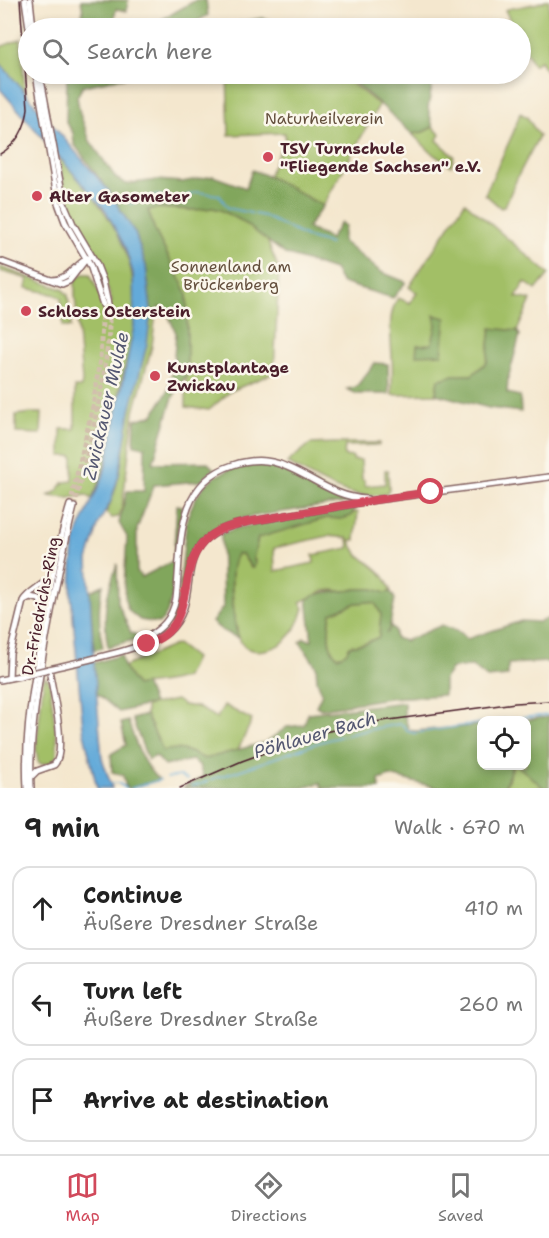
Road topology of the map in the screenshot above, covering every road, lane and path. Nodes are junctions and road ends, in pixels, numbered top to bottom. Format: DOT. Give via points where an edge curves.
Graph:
graph roads {
  1 [pos="27,0"];
  2 [pos="28,18"];
  3 [pos="31,18"];
  4 [pos="40,86"];
  5 [pos="90,256"];
  6 [pos="0,261"];
  7 [pos="77,273"];
  8 [pos="94,274"];
  9 [pos="50,280"];
  10 [pos="549,477"];
  11 [pos="351,501"];
  12 [pos="53,573"];
  13 [pos="23,601"];
  14 [pos="46,610"];
  15 [pos="136,646"];
  16 [pos="49,669"];
  17 [pos="9,678"];
  18 [pos="0,680"];
  19 [pos="31,755"];
  20 [pos="41,769"];
  21 [pos="31,777"];
  22 [pos="29,788"];
  1 -- 2 [label="main road"];
  1 -- 3 [label="main road"];
  4 -- 5 [label="main road" via="69,217"];
  4 -- 5 [label="main road" via="62,213"];
  5 -- 7 [label="main road"];
  5 -- 8 [label="main road"];
  5 -- 8 [label="main road" via="103,281 105,304"];
  5 -- 9 [label="main road" via="63,279"];
  6 -- 9 [label="main road"];
  7 -- 8 [label="main road" via="86,270"];
  7 -- 9 [label="main road" via="65,284"];
  10 -- 11 [label="main road"];
  11 -- 15 [label="main road" via="228,526 209,537 193,559 183,607 172,627 155,641"];
  11 -- 15 [label="main road" via="271,462 240,463 213,475 193,496 185,514 172,612 159,630"];
  12 -- 13 [label="main road"];
  12 -- 14 [label="main road, Dr.-Friedrichs-Ring"];
  12 -- 19 [label="main road, Dr.-Friedrichs-Ring" via="72,506 34,712"];
  13 -- 14 [label="main road" via="36,598"];
  13 -- 17 [label="main road" via="9,661"];
  14 -- 22 [label="main road, Dr.-Friedrichs-Ring" via="26,732"];
  15 -- 16 [label="main road, Dr.-Friedrichs-Ring"];
  16 -- 17 [label="main road, Dr.-Friedrichs-Ring, bridge"];
  16 -- 20 [label="main road" via="60,756 54,765"];
  17 -- 18 [label="main road, Dr.-Friedrichs-Ring"];
  19 -- 20 [label="main road"];
  19 -- 21 [label="main road, Dr.-Friedrichs-Ring"];
  20 -- 21 [label="main road"];
  21 -- 22 [label="main road, Dr.-Friedrichs-Ring"];
}
